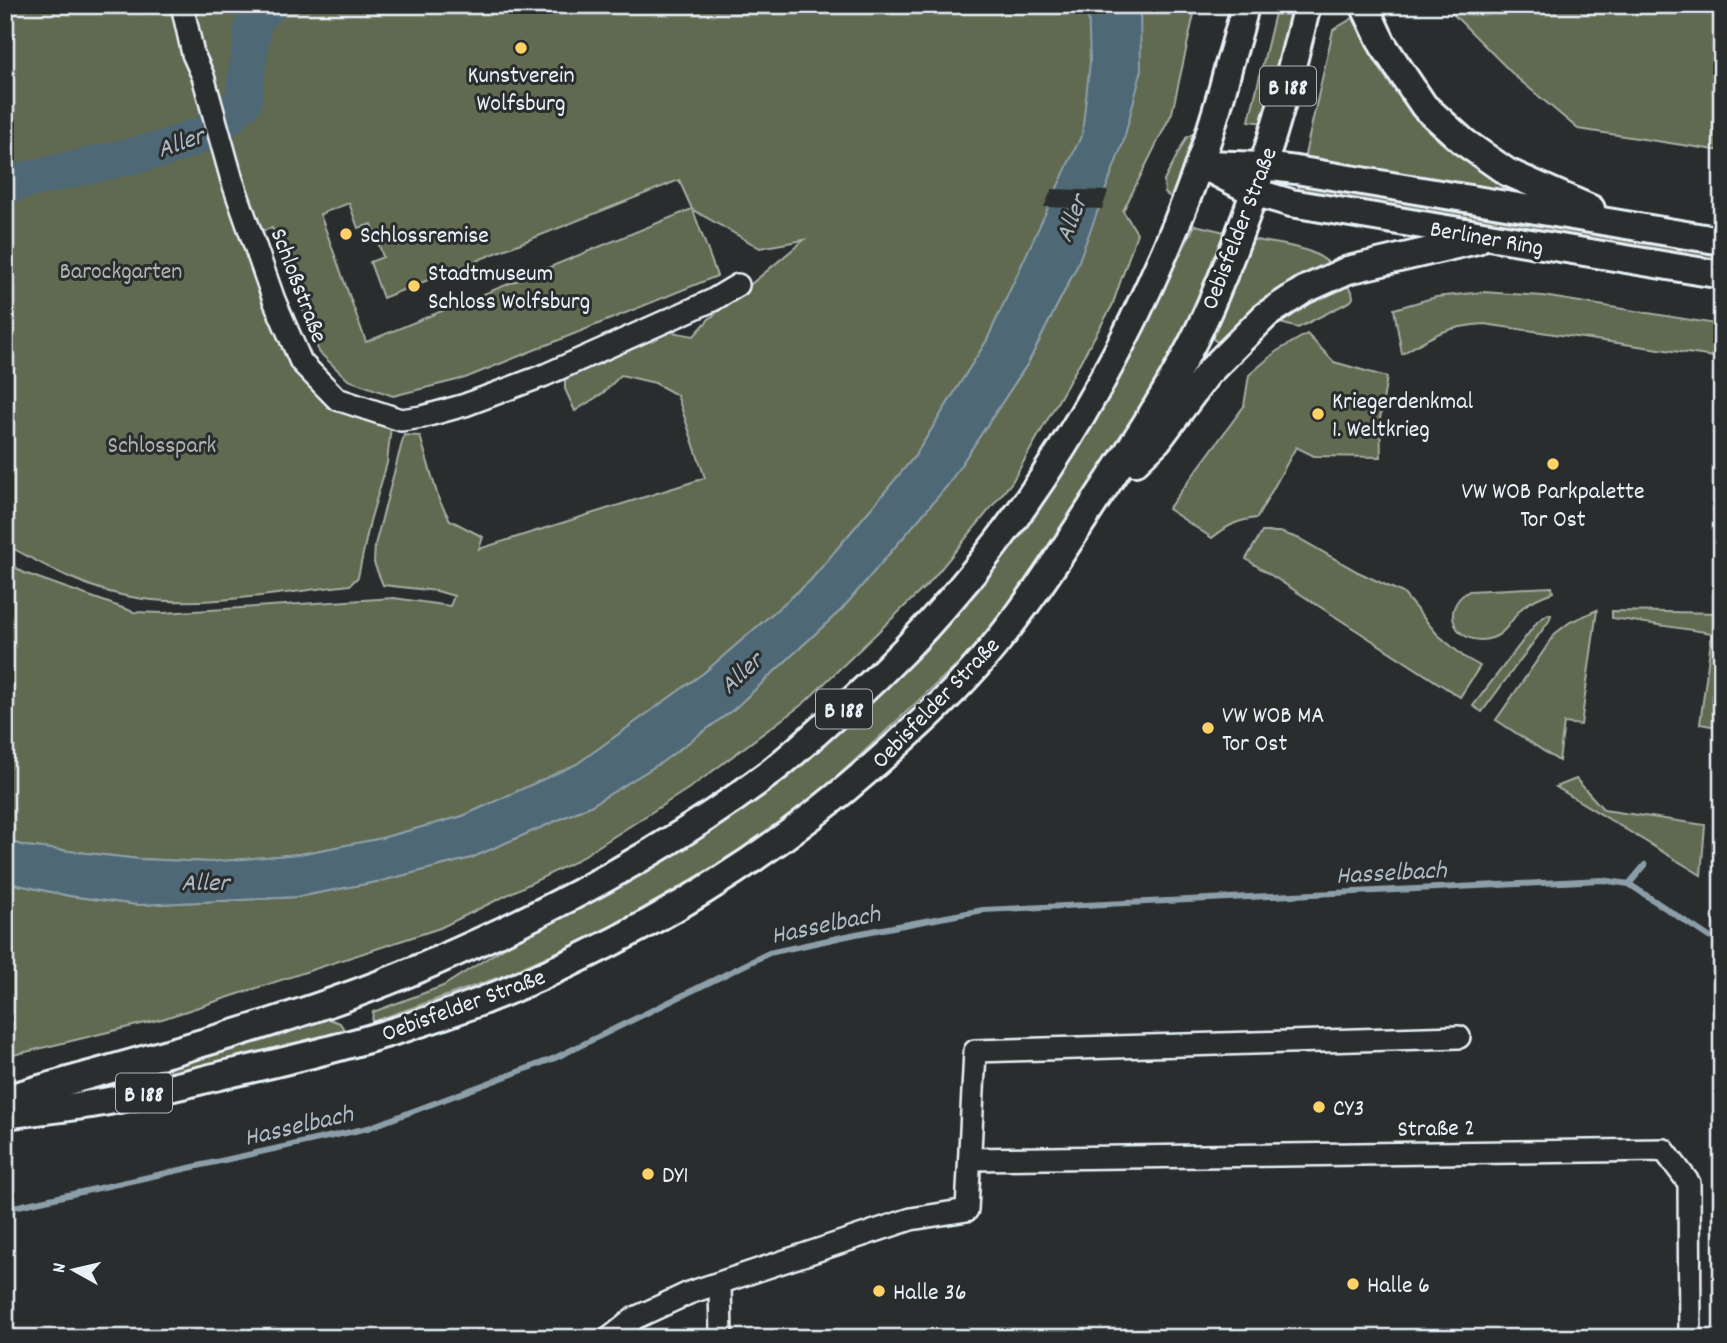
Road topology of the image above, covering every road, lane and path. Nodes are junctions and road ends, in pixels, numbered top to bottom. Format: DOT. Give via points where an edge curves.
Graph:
graph roads {
  1 [pos="181,5"];
  2 [pos="1245,5"];
  3 [pos="1307,5"];
  4 [pos="1364,5"];
  5 [pos="1200,164"];
  6 [pos="1264,166"];
  7 [pos="1254,192"];
  8 [pos="1625,225"];
  9 [pos="1490,237"];
  10 [pos="1722,241"];
  11 [pos="1722,275"];
  12 [pos="738,285"];
  13 [pos="1098,497"];
  14 [pos="1459,1037"];
  15 [pos="5,1098"];
  16 [pos="5,1115"];
  17 [pos="970,1159"];
  18 [pos="720,1284"];
  19 [pos="610,1338"];
  20 [pos="720,1338"];
  21 [pos="1690,1338"];
  1 -- 12 [label="street, Schloßstraße" via="232,180 274,300 301,362 337,399 401,420 465,405 545,375"];
  2 -- 5 [label="main road, Oebisfelder Straße / B 188"];
  3 -- 6 [label="main road, Oebisfelder Straße / B 188"];
  4 -- 8 [label="main road" via="1383,45 1424,106 1464,142 1507,172"];
  5 -- 6 [label="main road, Berliner Ring"];
  5 -- 7 [label="main road, Berliner Ring"];
  5 -- 15 [label="main road, Oebisfelder Straße / B 188" via="1140,309 1096,396 1030,499 915,640 773,771 623,869 431,963 270,1022"];
  6 -- 7 [label="main road, Oebisfelder Straße / B 188"];
  6 -- 8 [label="main road, Berliner Ring"];
  7 -- 9 [label="main road, Berliner Ring" via="1291,203"];
  7 -- 13 [label="main road, Oebisfelder Straße / B 188" via="1210,308 1170,385"];
  8 -- 10 [label="main road, Berliner Ring"];
  9 -- 11 [label="main road, Berliner Ring"];
  9 -- 13 [label="main road" via="1348,270 1285,302 1208,373 1158,439"];
  13 -- 16 [label="main road, Oebisfelder Straße / B 188" via="1045,578 976,667 904,739 768,848 684,904 504,993 399,1030 281,1063 100,1102"];
  14 -- 17 [label="street" via="975,1051"];
  17 -- 18 [label="street" via="967,1210 911,1219"];
  17 -- 21 [label="street, Straße 2" via="1664,1150 1689,1183"];
  18 -- 19 [label="street" via="635,1318"];
  18 -- 20 [label="street"];
}
